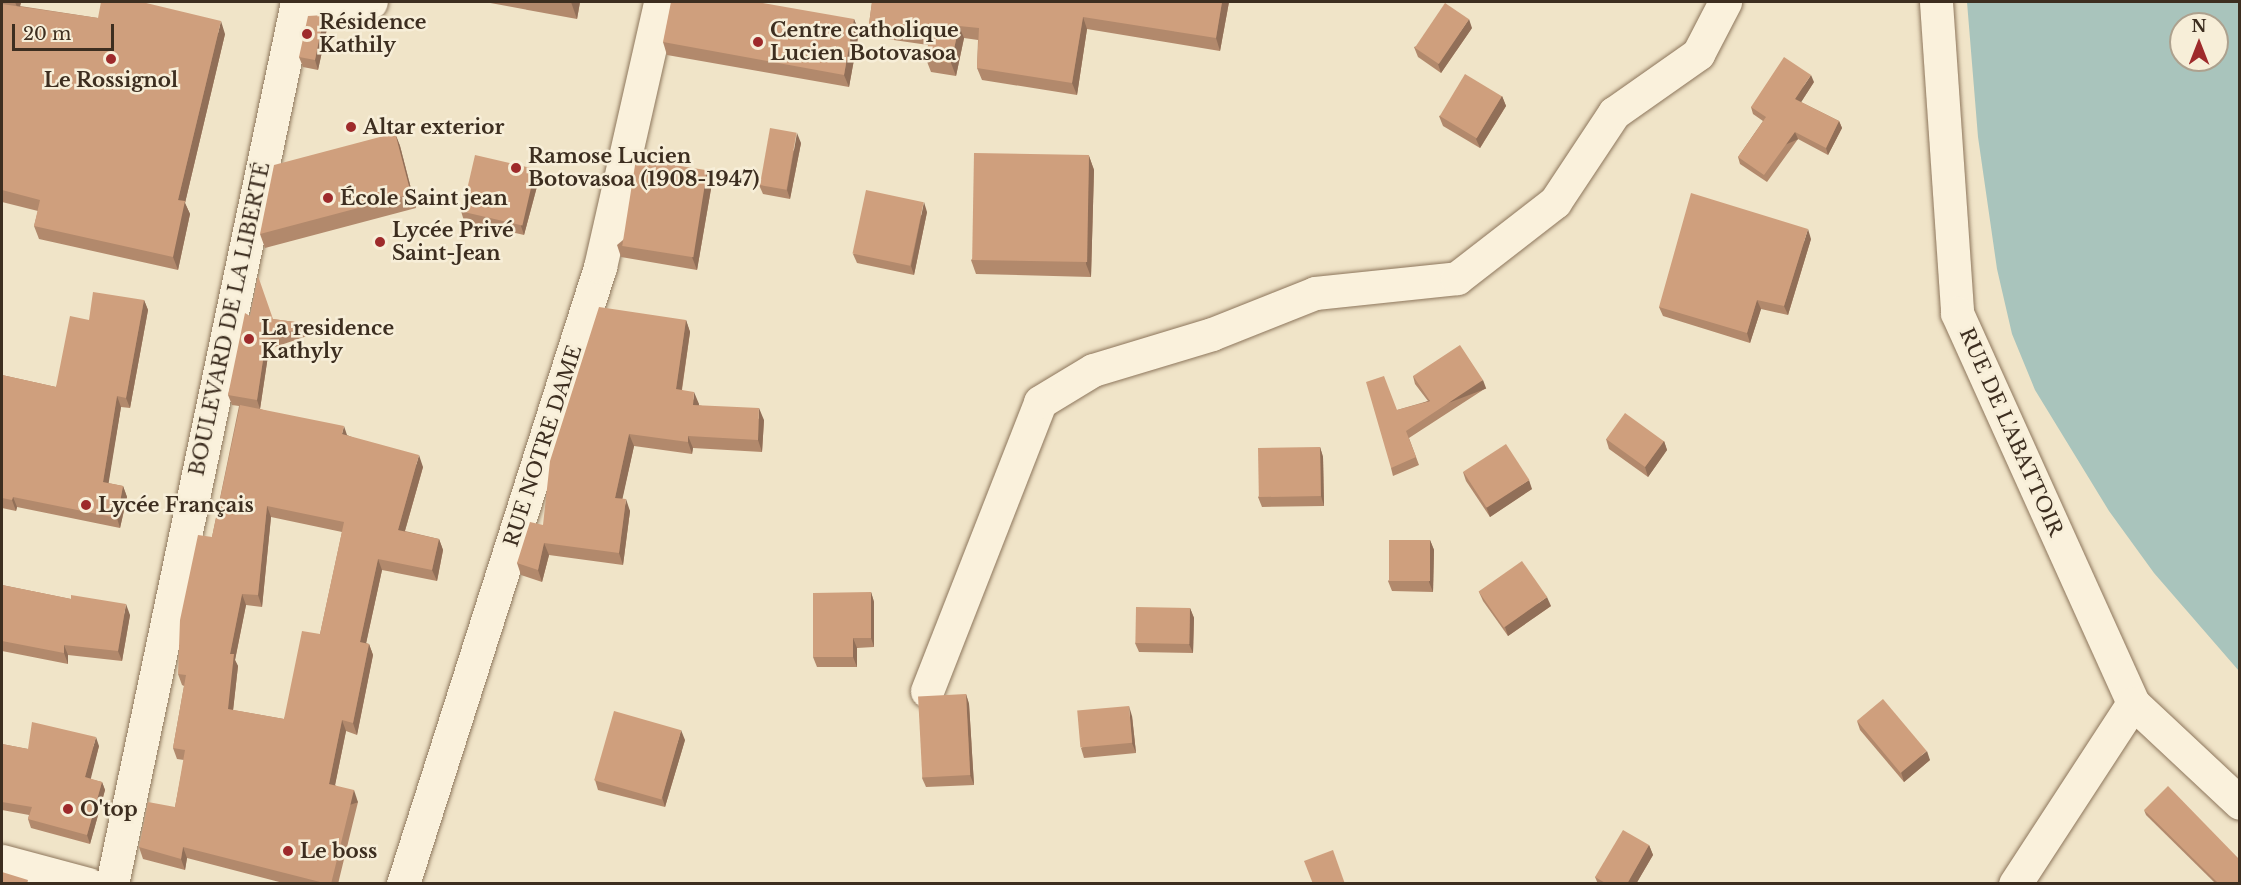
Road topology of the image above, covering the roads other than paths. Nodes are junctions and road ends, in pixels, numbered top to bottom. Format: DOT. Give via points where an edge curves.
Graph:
graph roads {
  1 [pos="371,2"];
  2 [pos="660,2"];
  3 [pos="1725,2"];
  4 [pos="1936,2"];
  5 [pos="296,5"];
  6 [pos="927,691"];
  7 [pos="2133,703"];
  8 [pos="2240,803"];
  9 [pos="2,861"];
  10 [pos="88,884"];
  11 [pos="112,884"];
  12 [pos="403,884"];
  13 [pos="2014,884"];
  1 -- 5 [label="street"];
  2 -- 12 [label="street, RUE NOTRE DAME" via="600,267"];
  3 -- 6 [label="street" via="1698,54 1614,113 1555,202 1457,279 1315,293 1212,334 1093,370 1040,402"];
  4 -- 7 [label="street, RUE DE L'ABATTOIR" via="1957,313"];
  5 -- 11 [label="street, BOULEVARD DE LA LIBERTÉ"];
  7 -- 8 [label="street, RUE DE L'ABATTOIR"];
  7 -- 13 [label="street"];
  9 -- 10 [label="street"];
}
